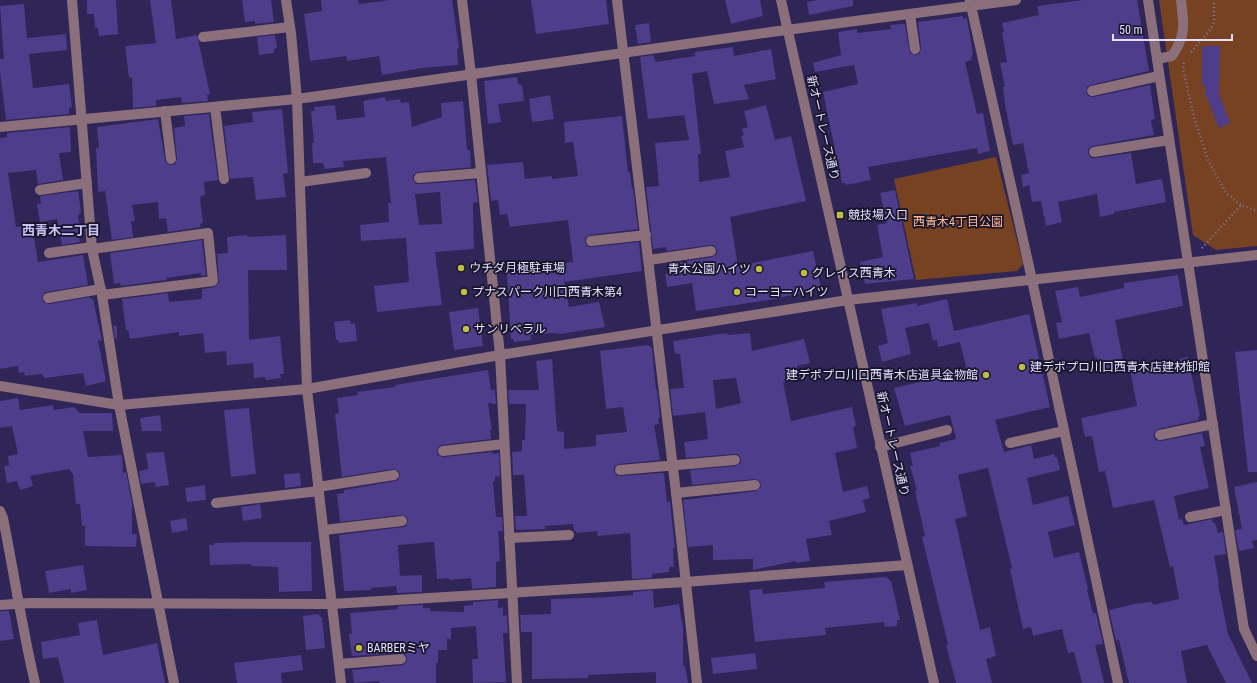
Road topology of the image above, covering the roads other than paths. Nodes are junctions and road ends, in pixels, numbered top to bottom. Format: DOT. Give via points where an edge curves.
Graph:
graph roads {
  1 [pos="72,0"];
  2 [pos="286,0"];
  3 [pos="462,0"];
  4 [pos="617,0"];
  5 [pos="781,0"];
  6 [pos="1016,0"];
  7 [pos="1148,0"];
  8 [pos="1181,0"];
  9 [pos="970,3"];
  10 [pos="910,14"];
  11 [pos="290,27"];
  12 [pos="788,29"];
  13 [pos="203,37"];
  14 [pos="915,49"];
  15 [pos="625,53"];
  16 [pos="1157,59"];
  17 [pos="471,74"];
  18 [pos="1159,76"];
  19 [pos="1092,91"];
  20 [pos="297,99"];
  21 [pos="215,107"];
  22 [pos="165,111"];
  23 [pos="81,119"];
  24 [pos="0,127"];
  25 [pos="1169,140"];
  26 [pos="1094,152"];
  27 [pos="171,159"];
  28 [pos="366,173"];
  29 [pos="481,173"];
  30 [pos="419,178"];
  31 [pos="224,179"];
  32 [pos="300,182"];
  33 [pos="87,183"];
  34 [pos="40,190"];
  35 [pos="646,235"];
  36 [pos="591,241"];
  37 [pos="92,248"];
  38 [pos="711,251"];
  39 [pos="49,253"];
  40 [pos="1257,255"];
  41 [pos="649,260"];
  42 [pos="1188,262"];
  43 [pos="1032,280"];
  44 [pos="101,292"];
  45 [pos="48,298"];
  46 [pos="848,300"];
  47 [pos="657,331"];
  48 [pos="500,355"];
  49 [pos="0,386"];
  50 [pos="307,388"];
  51 [pos="119,405"];
  52 [pos="1213,424"];
  53 [pos="946,430"];
  54 [pos="1064,431"];
  55 [pos="1160,435"];
  56 [pos="1010,443"];
  57 [pos="504,444"];
  58 [pos="880,446"];
  59 [pos="443,451"];
  60 [pos="734,460"];
  61 [pos="673,466"];
  62 [pos="620,470"];
  63 [pos="394,475"];
  64 [pos="755,485"];
  65 [pos="319,489"];
  66 [pos="676,493"];
  67 [pos="216,503"];
  68 [pos="1226,510"];
  69 [pos="0,511"];
  70 [pos="1190,517"];
  71 [pos="402,521"];
  72 [pos="324,530"];
  73 [pos="569,535"];
  74 [pos="509,538"];
  75 [pos="907,565"];
  76 [pos="685,582"];
  77 [pos="512,594"];
  78 [pos="19,603"];
  79 [pos="158,603"];
  80 [pos="332,604"];
  81 [pos="0,605"];
  82 [pos="1257,656"];
  83 [pos="401,659"];
  84 [pos="339,664"];
  85 [pos="35,683"];
  86 [pos="174,683"];
  87 [pos="341,683"];
  88 [pos="517,683"];
  89 [pos="697,683"];
  90 [pos="934,683"];
  91 [pos="1118,683"];
  1 -- 23 [label="street"];
  2 -- 11 [label="street"];
  3 -- 17 [label="street"];
  4 -- 15 [label="street"];
  5 -- 12 [label="street, 新オートレース通り"];
  6 -- 9 [label="street"];
  7 -- 16 [label="street"];
  8 -- 16 [label="street" via="1185,28 1178,48 1172,56"];
  9 -- 10 [label="street"];
  9 -- 43 [label="street"];
  10 -- 12 [label="street"];
  10 -- 14 [label="street"];
  11 -- 13 [label="street"];
  11 -- 20 [label="street"];
  12 -- 15 [label="street"];
  12 -- 46 [label="street, 新オートレース通り"];
  15 -- 17 [label="street"];
  15 -- 35 [label="street"];
  16 -- 18 [label="street"];
  17 -- 20 [label="street"];
  17 -- 29 [label="street"];
  18 -- 19 [label="street"];
  18 -- 25 [label="street"];
  20 -- 21 [label="street"];
  20 -- 32 [label="street"];
  21 -- 22 [label="street"];
  21 -- 31 [label="street"];
  22 -- 23 [label="street"];
  22 -- 27 [label="street"];
  23 -- 24 [label="street"];
  23 -- 33 [label="street"];
  25 -- 26 [label="street"];
  25 -- 42 [label="street"];
  28 -- 32 [label="street"];
  29 -- 30 [label="street"];
  29 -- 48 [label="street"];
  32 -- 50 [label="street"];
  33 -- 34 [label="street"];
  33 -- 37 [label="street"];
  35 -- 36 [label="street"];
  35 -- 41 [label="street"];
  37 -- 39 [label="street"];
  37 -- 44 [label="street"];
  37 -- 44 [label="street" via="208,233 213,281"];
  38 -- 41 [label="street"];
  40 -- 42 [label="street"];
  41 -- 47 [label="street"];
  42 -- 43 [label="street"];
  42 -- 52 [label="street"];
  43 -- 46 [label="street"];
  43 -- 54 [label="street"];
  44 -- 45 [label="street"];
  44 -- 51 [label="street"];
  46 -- 47 [label="street"];
  46 -- 58 [label="street, 新オートレース通り"];
  47 -- 48 [label="street"];
  47 -- 61 [label="street"];
  48 -- 50 [label="street"];
  48 -- 57 [label="street"];
  49 -- 51 [label="street"];
  50 -- 51 [label="street"];
  50 -- 65 [label="street"];
  51 -- 79 [label="street"];
  52 -- 55 [label="street"];
  52 -- 68 [label="street"];
  53 -- 58 [label="street"];
  54 -- 56 [label="street"];
  54 -- 91 [label="street"];
  57 -- 59 [label="street"];
  57 -- 74 [label="street"];
  58 -- 75 [label="street, 新オートレース通り"];
  60 -- 61 [label="street"];
  61 -- 62 [label="street"];
  61 -- 66 [label="street"];
  63 -- 65 [label="street"];
  64 -- 66 [label="street"];
  65 -- 67 [label="street"];
  65 -- 72 [label="street"];
  66 -- 76 [label="street"];
  68 -- 70 [label="street"];
  68 -- 82 [label="street" via="1244,628"];
  69 -- 78 [label="street"];
  71 -- 72 [label="street"];
  72 -- 80 [label="street"];
  73 -- 74 [label="street"];
  74 -- 77 [label="street"];
  75 -- 76 [label="street"];
  75 -- 90 [label="street, 新オートレース通り"];
  76 -- 77 [label="street"];
  76 -- 89 [label="street"];
  77 -- 80 [label="street"];
  77 -- 88 [label="street"];
  78 -- 79 [label="street"];
  78 -- 81 [label="street"];
  78 -- 85 [label="street"];
  79 -- 80 [label="street"];
  79 -- 86 [label="street"];
  80 -- 84 [label="street"];
  83 -- 84 [label="street"];
  84 -- 87 [label="street"];
}
